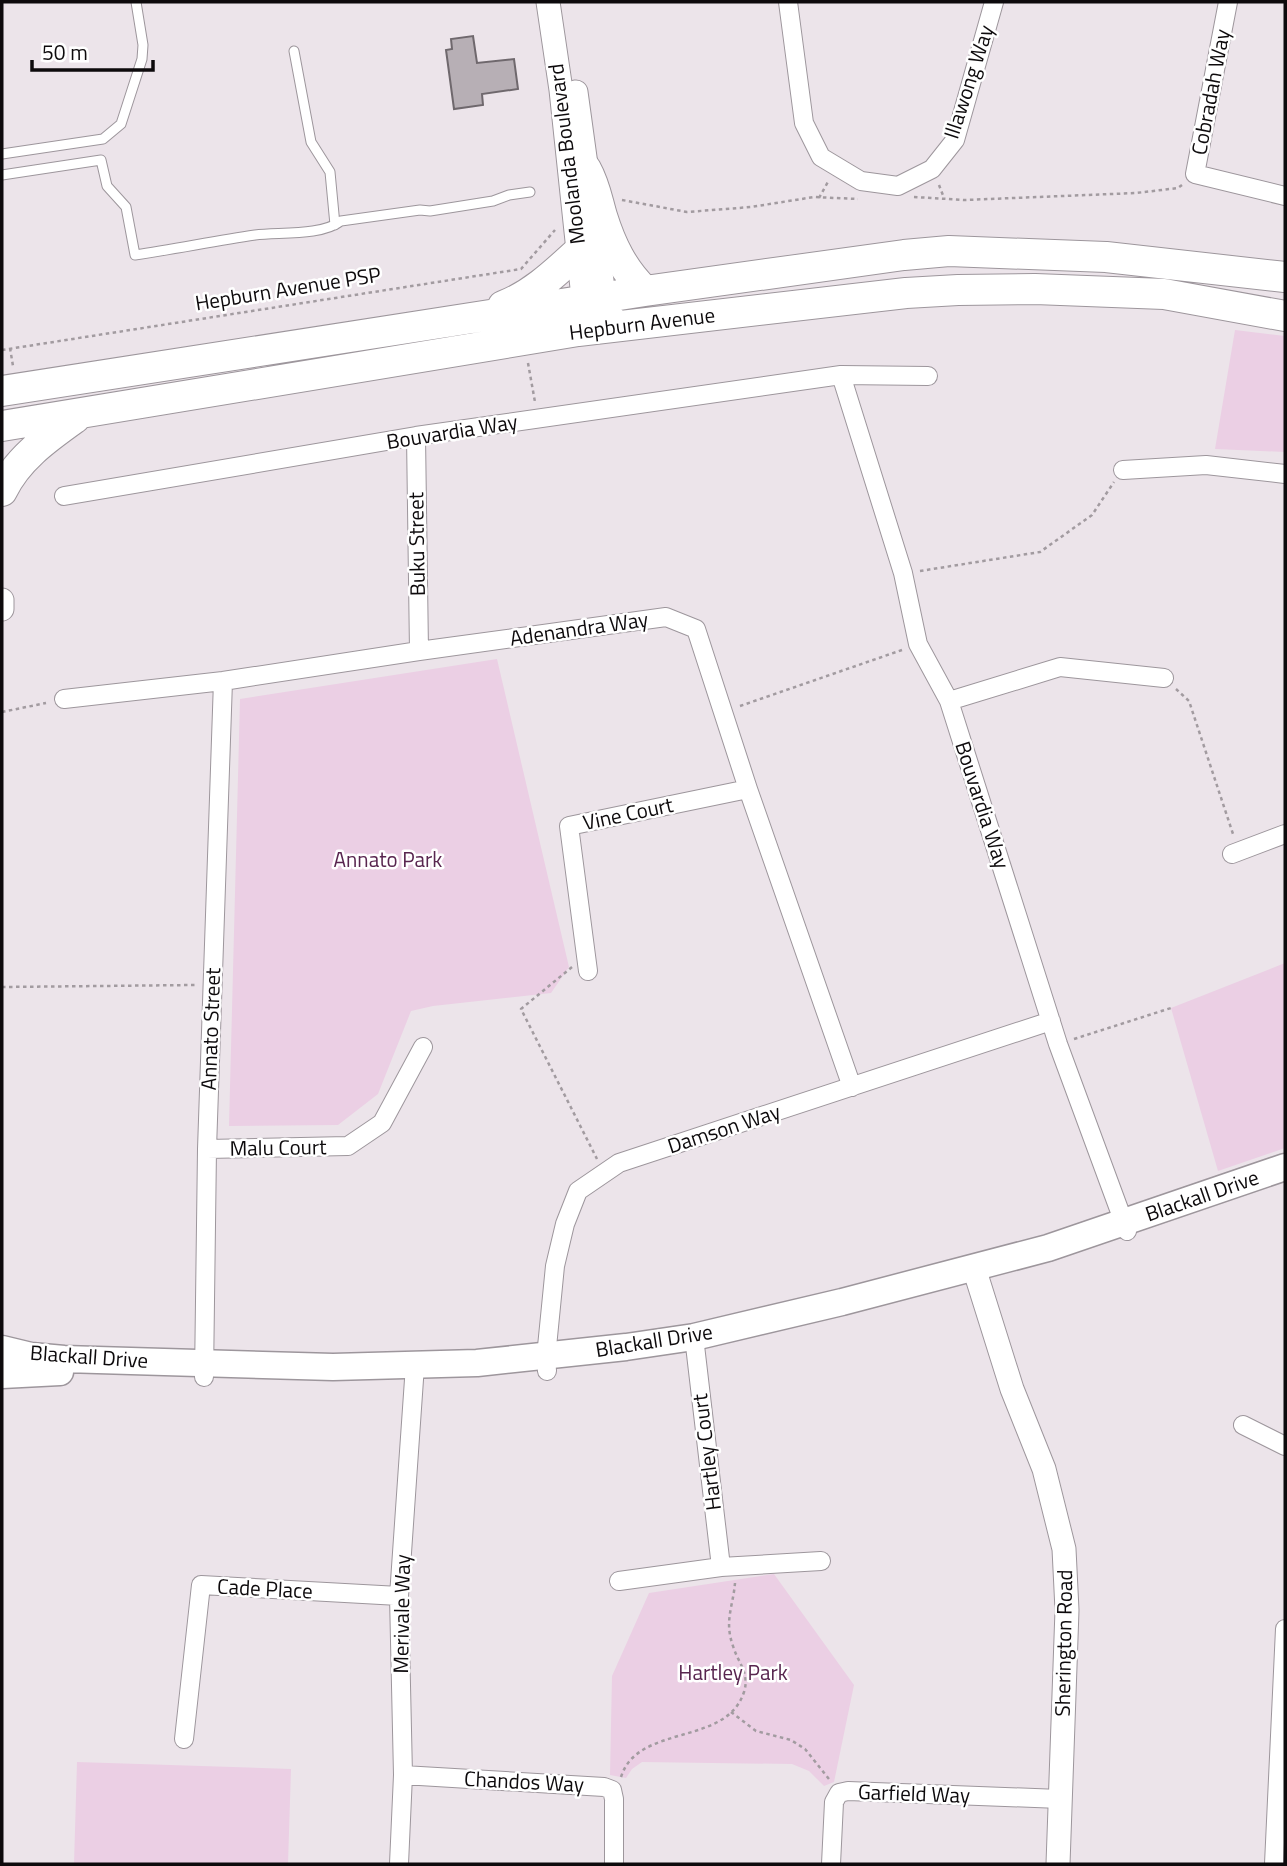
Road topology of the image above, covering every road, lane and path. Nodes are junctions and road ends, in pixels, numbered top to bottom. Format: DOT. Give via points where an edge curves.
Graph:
graph roads {
  1 [pos="136,2"];
  2 [pos="548,2"];
  3 [pos="564,2"];
  4 [pos="788,2"];
  5 [pos="994,2"];
  6 [pos="1228,2"];
  7 [pos="294,51"];
  8 [pos="2,155"];
  9 [pos="836,168"];
  10 [pos="586,169"];
  11 [pos="2,175"];
  12 [pos="530,192"];
  13 [pos="1285,196"];
  14 [pos="819,198"];
  15 [pos="335,225"];
  16 [pos="559,225"];
  17 [pos="578,252"];
  18 [pos="1285,276"];
  19 [pos="645,291"];
  20 [pos="596,299"];
  21 [pos="1285,316"];
  22 [pos="476,317"];
  23 [pos="621,325"];
  24 [pos="578,331"];
  25 [pos="2,350"];
  26 [pos="841,375"];
  27 [pos="928,376"];
  28 [pos="2,391"];
  29 [pos="81,414"];
  30 [pos="2,426"];
  31 [pos="416,436"];
  32 [pos="1123,470"];
  33 [pos="1285,474"];
  34 [pos="2,491"];
  35 [pos="64,496"];
  36 [pos="903,573"];
  37 [pos="2,600"];
  38 [pos="2,608"];
  39 [pos="918,644"];
  40 [pos="419,651"];
  41 [pos="1164,678"];
  42 [pos="223,681"];
  43 [pos="64,699"];
  44 [pos="949,701"];
  45 [pos="723,711"];
  46 [pos="2,712"];
  47 [pos="748,789"];
  48 [pos="1285,834"];
  49 [pos="1235,852"];
  50 [pos="587,963"];
  51 [pos="212,985"];
  52 [pos="2,987"];
  53 [pos="1171,1008"];
  54 [pos="1051,1021"];
  55 [pos="1058,1044"];
  56 [pos="423,1047"];
  57 [pos="852,1087"];
  58 [pos="207,1149"];
  59 [pos="1285,1167"];
  60 [pos="604,1173"];
  61 [pos="1285,1182"];
  62 [pos="1126,1228"];
  63 [pos="969,1276"];
  64 [pos="694,1344"];
  65 [pos="2,1349"];
  66 [pos="546,1364"];
  67 [pos="205,1370"];
  68 [pos="415,1372"];
  69 [pos="2,1375"];
  70 [pos="1242,1425"];
  71 [pos="1285,1446"];
  72 [pos="821,1561"];
  73 [pos="727,1566"];
  74 [pos="619,1581"];
  75 [pos="399,1596"];
  76 [pos="1285,1629"];
  77 [pos="1284,1691"];
  78 [pos="731,1712"];
  79 [pos="184,1739"];
  80 [pos="403,1775"];
  81 [pos="839,1793"];
  82 [pos="614,1799"];
  83 [pos="1054,1799"];
  84 [pos="399,1864"];
  85 [pos="614,1864"];
  86 [pos="831,1864"];
  87 [pos="1043,1864"];
  88 [pos="1058,1864"];
  89 [pos="1274,1864"];
  1 -- 8 [label="lane" via="142,59 121,124 103,139"];
  2 -- 17 [label="street, Moolanda Boulevard"];
  3 -- 10 [label="street, Moolanda Boulevard"];
  4 -- 9 [label="street, Illawong Way" via="804,123 821,157"];
  5 -- 9 [label="street, Illawong Way" via="955,140 932,169 898,186 861,181"];
  6 -- 13 [label="street, Cobradah Way" via="1195,173"];
  7 -- 15 [label="lane" via="311,142 330,172"];
  9 -- 14 [label="path"];
  10 -- 19 [label="main road" via="614,249 629,276"];
  10 -- 20 [label="street, Moolanda Boulevard" via="603,288"];
  11 -- 15 [label="lane" via="101,160 107,186 126,207 135,256"];
  12 -- 15 [label="lane"];
  16 -- 25 [label="path, Hepburn Avenue PSP" via="521,269"];
  17 -- 20 [label="street, Moolanda Boulevard" via="582,288"];
  17 -- 22 [label="main road" via="516,301"];
  18 -- 19 [label="main road, Hepburn Avenue" via="1106,257 949,251"];
  19 -- 20 [label="main road, Hepburn Avenue"];
  20 -- 22 [label="main road, Hepburn Avenue"];
  20 -- 23 [label="street, Moolanda Boulevard"];
  20 -- 24 [label="street, Moolanda Boulevard"];
  21 -- 23 [label="main road, Hepburn Avenue" via="1164,293 1009,289 906,293"];
  22 -- 28 [label="main road, Hepburn Avenue"];
  23 -- 24 [label="main road, Hepburn Avenue"];
  24 -- 29 [label="main road, Hepburn Avenue"];
  26 -- 27 [label="street, Bouvardia Way"];
  26 -- 31 [label="street, Bouvardia Way"];
  26 -- 36 [label="street, Bouvardia Way"];
  29 -- 30 [label="main road, Hepburn Avenue"];
  29 -- 34 [label="main road" via="44,440 9,476"];
  31 -- 35 [label="street, Bouvardia Way"];
  31 -- 40 [label="street, Buku Street"];
  32 -- 33 [label="street" via="1206,465"];
  32 -- 36 [label="path" via="1092,515 1040,551"];
  36 -- 39 [label="street, Bouvardia Way"];
  37 -- 38 [label="street"];
  39 -- 44 [label="street, Bouvardia Way"];
  39 -- 45 [label="path"];
  40 -- 42 [label="street, Adenandra Way"];
  40 -- 45 [label="street, Adenandra Way" via="666,617 696,629"];
  41 -- 44 [label="street" via="1060,667"];
  41 -- 49 [label="path" via="1189,701"];
  42 -- 43 [label="street, Adenandra Way"];
  42 -- 51 [label="street, Annato Street"];
  43 -- 46 [label="path"];
  44 -- 54 [label="street, Bouvardia Way"];
  45 -- 47 [label="street, Adenandra Way"];
  47 -- 50 [label="street, Vine Court" via="569,825"];
  47 -- 57 [label="street, Adenandra Way"];
  48 -- 49 [label="street"];
  50 -- 60 [label="path" via="521,1009"];
  51 -- 52 [label="path"];
  51 -- 58 [label="street, Annato Street"];
  53 -- 55 [label="path"];
  54 -- 55 [label="street, Bouvardia Way"];
  54 -- 57 [label="street, Damson Way"];
  55 -- 62 [label="street, Bouvardia Way"];
  56 -- 58 [label="street, Malu Court" via="382,1124 348,1146"];
  57 -- 60 [label="street, Damson Way" via="619,1163"];
  58 -- 67 [label="street, Annato Street"];
  59 -- 62 [label="main road, Blackall Drive"];
  60 -- 66 [label="street, Damson Way" via="578,1191 565,1224 555,1266"];
  61 -- 62 [label="main road, Blackall Drive"];
  62 -- 63 [label="main road, Blackall Drive" via="1048,1248"];
  63 -- 64 [label="main road, Blackall Drive"];
  63 -- 83 [label="street, Sherington Road" via="1044,1469 1064,1549 1068,1610"];
  64 -- 66 [label="main road, Blackall Drive"];
  64 -- 73 [label="street, Hartley Court"];
  65 -- 67 [label="main road, Blackall Drive" via="31,1356"];
  66 -- 68 [label="main road, Blackall Drive" via="477,1363"];
  67 -- 68 [label="main road, Blackall Drive" via="333,1367"];
  67 -- 69 [label="main road, Blackall Drive"];
  68 -- 75 [label="street, Merivale Way"];
  70 -- 71 [label="street"];
  72 -- 73 [label="street"];
  73 -- 74 [label="street"];
  73 -- 78 [label="path" via="735,1580 729,1634 746,1682"];
  75 -- 79 [label="street, Cade Place" via="201,1585"];
  75 -- 80 [label="street, Merivale Way"];
  76 -- 77 [label="street"];
  77 -- 89 [label="street"];
  78 -- 81 [label="path" via="756,1731 791,1740 805,1749"];
  78 -- 82 [label="path" via="715,1723 632,1756"];
  80 -- 82 [label="street, Chandos Way" via="604,1787"];
  80 -- 84 [label="street, Merivale Way"];
  81 -- 83 [label="street, Garfield Way"];
  81 -- 86 [label="street, Garfield Way" via="834,1801"];
  82 -- 85 [label="street, Chandos Way"];
  83 -- 87 [label="street, Sherington Road"];
  83 -- 88 [label="street, Sherington Road"];
}
